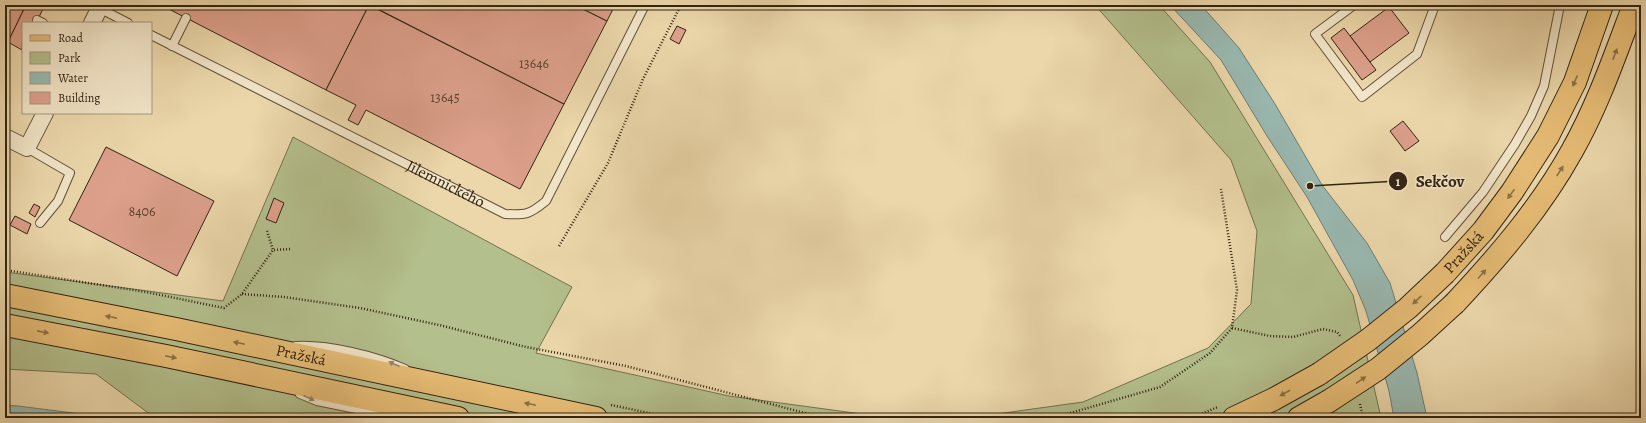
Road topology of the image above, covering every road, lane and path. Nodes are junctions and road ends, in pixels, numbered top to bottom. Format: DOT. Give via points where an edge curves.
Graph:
graph roads {
  1 [pos="644,5"];
  2 [pos="681,5"];
  3 [pos="1354,5"];
  4 [pos="1435,5"];
  5 [pos="1560,5"];
  6 [pos="1602,5"];
  7 [pos="1634,5"];
  8 [pos="98,6"];
  9 [pos="186,18"];
  10 [pos="92,22"];
  11 [pos="126,22"];
  12 [pos="152,36"];
  13 [pos="172,46"];
  14 [pos="44,114"];
  15 [pos="5,137"];
  16 [pos="27,148"];
  17 [pos="1221,189"];
  18 [pos="40,223"];
  19 [pos="267,231"];
  20 [pos="1445,237"];
  21 [pos="559,246"];
  22 [pos="290,249"];
  23 [pos="273,250"];
  24 [pos="5,270"];
  25 [pos="242,294"];
  26 [pos="5,295"];
  27 [pos="5,325"];
  28 [pos="452,417"];
  29 [pos="596,418"];
  30 [pos="824,418"];
  31 [pos="1053,418"];
  32 [pos="1234,418"];
  33 [pos="1299,418"];
  1 -- 13 [label="lane, Jilemnického" via="546,201 533,212 521,215 505,214"];
  2 -- 21 [label="path" via="642,79 608,163"];
  3 -- 4 [label="lane" via="1315,34 1362,97 1418,54"];
  5 -- 20 [label="lane" via="1544,86 1531,116 1483,192"];
  6 -- 32 [label="main road, Pražská, one-way, bridge" via="1575,82 1548,136 1483,231 1445,273 1408,308 1368,340 1319,374"];
  33 -- 7 [label="main road, Pražská, one-way, bridge" via="1329,401 1420,335 1455,303 1504,250 1533,212 1572,152 1601,92"];
  8 -- 10 [label="street"];
  8 -- 11 [label="lane"];
  9 -- 13 [label="lane"];
  12 -- 13 [label="lane, Jilemnického"];
  14 -- 16 [label="street"];
  15 -- 16 [label="street"];
  16 -- 18 [label="lane" via="70,173 58,201"];
  17 -- 31 [label="path" via="1237,290 1232,328 1210,354 1160,387"];
  19 -- 23 [label="path"];
  22 -- 23 [label="path"];
  23 -- 25 [label="path"];
  24 -- 25 [label="path" via="146,292 224,308"];
  25 -- 30 [label="path" via="360,308 526,347 626,366"];
  29 -- 26 [label="main road, Pražská, one-way"];
  27 -- 28 [label="main road, Pražská, one-way"];
}
